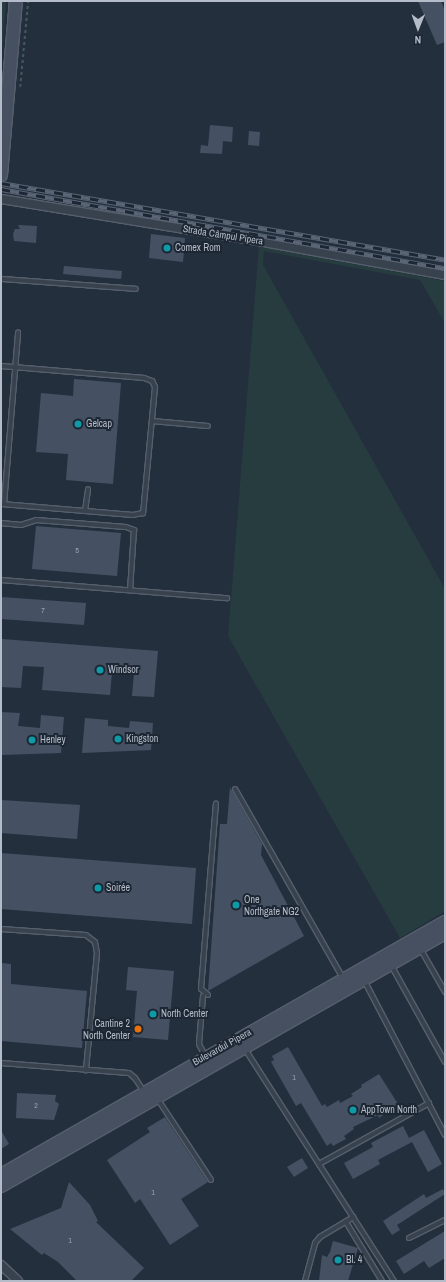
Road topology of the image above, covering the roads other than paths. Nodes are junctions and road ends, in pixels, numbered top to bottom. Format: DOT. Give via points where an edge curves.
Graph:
graph roads {
  1 [pos="16,1"];
  2 [pos="2,153"];
  3 [pos="1,175"];
  4 [pos="1,199"];
  5 [pos="445,275"];
  6 [pos="1,279"];
  7 [pos="136,288"];
  8 [pos="18,333"];
  9 [pos="1,366"];
  10 [pos="16,367"];
  11 [pos="152,421"];
  12 [pos="208,426"];
  13 [pos="88,489"];
  14 [pos="3,504"];
  15 [pos="86,511"];
  16 [pos="1,524"];
  17 [pos="1,580"];
  18 [pos="130,590"];
  19 [pos="227,598"];
  20 [pos="235,789"];
  21 [pos="216,804"];
  22 [pos="445,922"];
  23 [pos="1,929"];
  24 [pos="445,933"];
  25 [pos="420,947"];
  26 [pos="391,964"];
  27 [pos="364,979"];
  28 [pos="344,980"];
  29 [pos="445,992"];
  30 [pos="245,1048"];
  31 [pos="205,1057"];
  32 [pos="445,1062"];
  33 [pos="1,1063"];
  34 [pos="86,1070"];
  35 [pos="144,1093"];
  36 [pos="157,1097"];
  37 [pos="428,1103"];
  38 [pos="445,1136"];
  39 [pos="319,1164"];
  40 [pos="1,1175"];
  41 [pos="211,1180"];
  42 [pos="1,1186"];
  43 [pos="353,1218"];
  44 [pos="445,1220"];
  45 [pos="346,1222"];
  46 [pos="409,1238"];
  47 [pos="1,1265"];
  48 [pos="18,1281"];
  49 [pos="306,1281"];
  50 [pos="382,1281"];
  51 [pos="394,1281"];
  1 -- 2 [label="main road"];
  2 -- 3 [label="main road"];
  4 -- 5 [label="street, Strada Câmpul Pipera"];
  6 -- 7 [label="lane"];
  8 -- 10 [label="lane"];
  9 -- 10 [label="lane"];
  10 -- 11 [label="lane" via="148,379 155,387"];
  10 -- 14 [label="lane"];
  11 -- 12 [label="lane"];
  11 -- 15 [label="lane" via="143,513 133,515"];
  13 -- 15 [label="lane"];
  14 -- 15 [label="lane"];
  16 -- 18 [label="lane" via="21,525 36,520 126,527 134,530"];
  17 -- 18 [label="lane"];
  18 -- 19 [label="lane"];
  20 -- 28 [label="lane"];
  21 -- 31 [label="lane" via="201,989 205,996 199,1044"];
  22 -- 28 [label="main road, Bulevardul Pipera"];
  23 -- 34 [label="lane" via="86,935 95,942 97,952"];
  24 -- 25 [label="main road, Bulevardul Pipera"];
  25 -- 26 [label="main road, Bulevardul Pipera"];
  25 -- 29 [label="lane"];
  26 -- 27 [label="main road, Bulevardul Pipera"];
  26 -- 32 [label="lane"];
  27 -- 30 [label="main road, Bulevardul Pipera"];
  27 -- 37 [label="lane"];
  28 -- 31 [label="main road, Bulevardul Pipera"];
  30 -- 36 [label="main road, Bulevardul Pipera"];
  30 -- 39 [label="lane"];
  31 -- 35 [label="main road, Bulevardul Pipera"];
  33 -- 34 [label="lane"];
  34 -- 35 [label="lane" via="129,1073"];
  35 -- 40 [label="main road, Bulevardul Pipera"];
  36 -- 41 [label="lane"];
  36 -- 42 [label="main road, Bulevardul Pipera"];
  37 -- 38 [label="lane"];
  37 -- 39 [label="lane"];
  39 -- 43 [label="lane"];
  43 -- 45 [label="lane"];
  43 -- 51 [label="lane"];
  44 -- 46 [label="lane"];
  45 -- 49 [label="lane" via="320,1237 315,1243"];
  45 -- 50 [label="lane"];
  47 -- 48 [label="street"];
}
